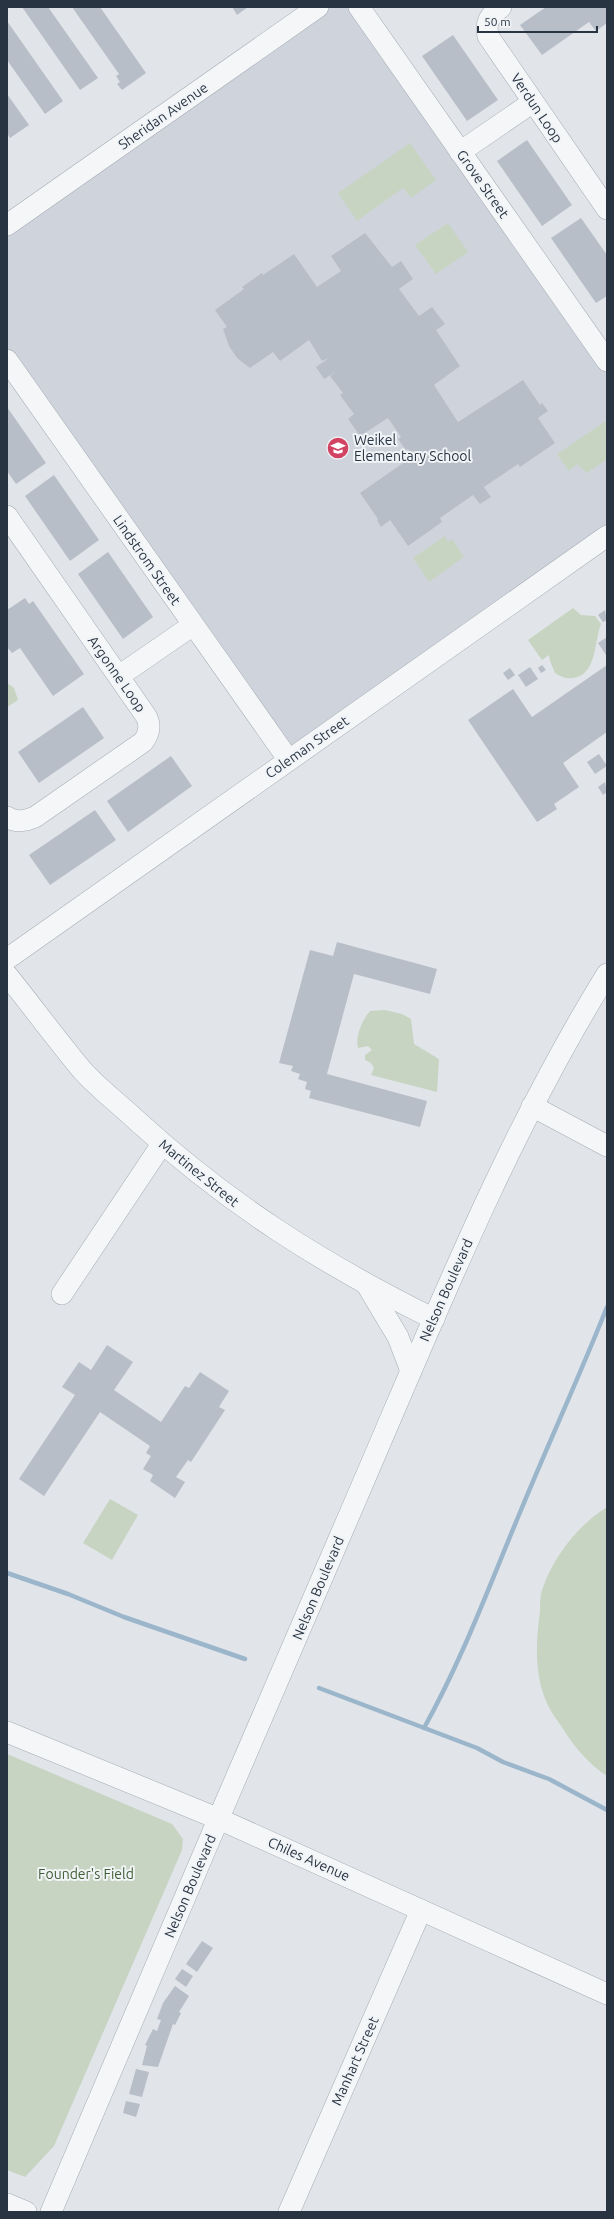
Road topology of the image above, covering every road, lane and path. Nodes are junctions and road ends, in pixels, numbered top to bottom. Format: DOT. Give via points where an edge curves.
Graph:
graph roads {
  1 [pos="318,7"];
  2 [pos="359,7"];
  3 [pos="502,7"];
  4 [pos="533,102"];
  5 [pos="460,152"];
  6 [pos="607,209"];
  7 [pos="7,225"];
  8 [pos="7,360"];
  9 [pos="607,361"];
  10 [pos="7,516"];
  11 [pos="607,536"];
  12 [pos="193,625"];
  13 [pos="119,676"];
  14 [pos="288,759"];
  15 [pos="7,817"];
  16 [pos="7,959"];
  17 [pos="607,974"];
  18 [pos="7,975"];
  19 [pos="532,1106"];
  20 [pos="162,1144"];
  21 [pos="607,1146"];
  22 [pos="367,1285"];
  23 [pos="62,1294"];
  24 [pos="434,1319"];
  25 [pos="411,1372"];
  26 [pos="7,1732"];
  27 [pos="219,1819"];
  28 [pos="421,1910"];
  29 [pos="607,1994"];
  30 [pos="7,2204"];
  31 [pos="26,2212"];
  32 [pos="51,2212"];
  33 [pos="289,2212"];
  1 -- 7 [label="street, Sheridan Avenue"];
  2 -- 5 [label="street, Grove Street"];
  3 -- 4 [label="street, Verdun Loop" via="490,15 487,21 488,36"];
  4 -- 5 [label="street"];
  4 -- 6 [label="street, Verdun Loop"];
  5 -- 9 [label="street, Grove Street"];
  8 -- 12 [label="street, Lindstrom Street"];
  10 -- 13 [label="street, Argonne Loop"];
  11 -- 14 [label="street, Coleman Street"];
  12 -- 13 [label="street"];
  12 -- 14 [label="street, Lindstrom Street"];
  13 -- 15 [label="street, Argonne Loop" via="149,721 148,732 143,742 35,817 21,821"];
  14 -- 16 [label="street, Coleman Street"];
  17 -- 19 [label="street, Nelson Boulevard"];
  18 -- 20 [label="street, Martinez Street" via="83,1071"];
  19 -- 21 [label="street"];
  19 -- 24 [label="street, Nelson Boulevard" via="480,1213"];
  20 -- 22 [label="street, Martinez Street" via="265,1223"];
  20 -- 23 [label="street"];
  22 -- 24 [label="street, Martinez Street"];
  22 -- 25 [label="street" via="398,1337"];
  24 -- 25 [label="street, Nelson Boulevard"];
  25 -- 27 [label="street, Nelson Boulevard"];
  26 -- 27 [label="street, Chiles Avenue"];
  27 -- 28 [label="street, Chiles Avenue"];
  27 -- 32 [label="street, Nelson Boulevard"];
  28 -- 29 [label="street, Chiles Avenue"];
  28 -- 33 [label="street, Manhart Street"];
  30 -- 31 [label="street"];
}
